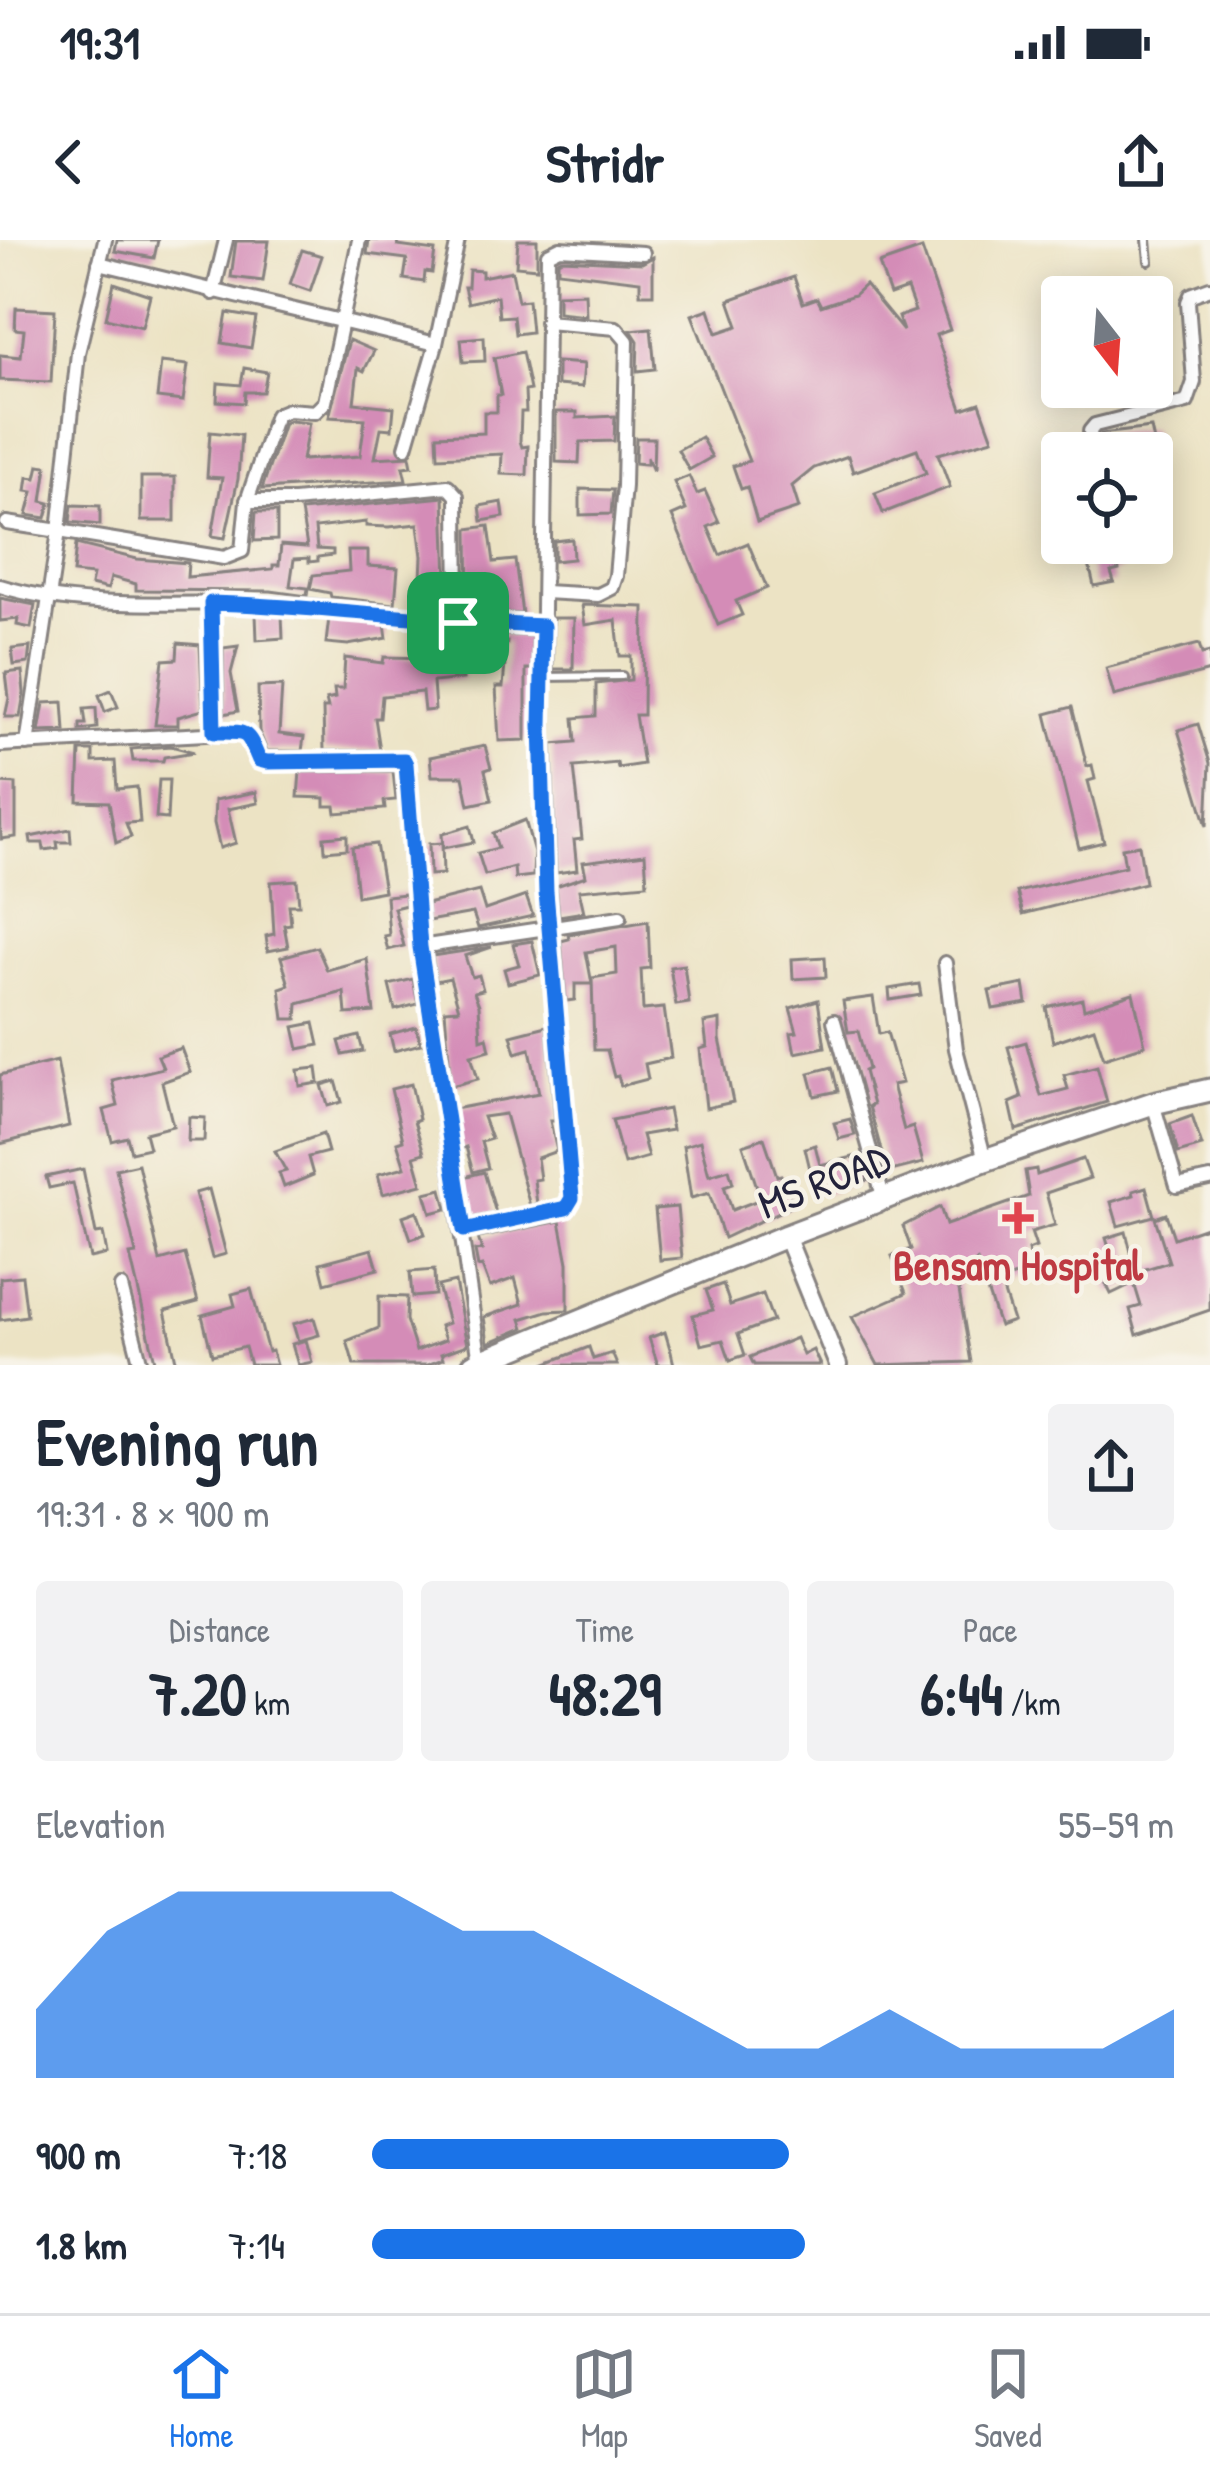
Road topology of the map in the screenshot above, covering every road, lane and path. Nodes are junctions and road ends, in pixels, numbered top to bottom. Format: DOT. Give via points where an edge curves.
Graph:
graph roads {
  1 [pos="105,240"];
  2 [pos="226,240"];
  3 [pos="359,240"];
  4 [pos="458,240"];
  5 [pos="1147,240"];
  6 [pos="644,253"];
  7 [pos="1149,261"];
  8 [pos="99,263"];
  9 [pos="1210,288"];
  10 [pos="214,293"];
  11 [pos="546,322"];
  12 [pos="339,324"];
  13 [pos="436,344"];
  14 [pos="1090,432"];
  15 [pos="406,447"];
  16 [pos="248,501"];
  17 [pos="7,523"];
  18 [pos="58,531"];
  19 [pos="0,586"];
  20 [pos="544,592"];
  21 [pos="50,598"];
  22 [pos="211,603"];
  23 [pos="458,623"];
  24 [pos="543,626"];
  25 [pos="622,676"];
  26 [pos="543,677"];
  27 [pos="214,732"];
  28 [pos="27,743"];
  29 [pos="0,745"];
  30 [pos="620,917"];
  31 [pos="549,927"];
  32 [pos="420,947"];
  33 [pos="945,963"];
  34 [pos="834,1021"];
  35 [pos="1210,1090"];
  36 [pos="1153,1103"];
  37 [pos="985,1160"];
  38 [pos="1210,1180"];
  39 [pos="884,1202"];
  40 [pos="464,1230"];
  41 [pos="787,1236"];
  42 [pos="121,1287"];
  43 [pos="489,1362"];
  44 [pos="141,1365"];
  45 [pos="838,1365"];
  1 -- 8 [label="street"];
  2 -- 10 [label="street"];
  3 -- 12 [label="street"];
  4 -- 13 [label="street"];
  5 -- 7 [label="lane"];
  6 -- 11 [label="street" via="550,251"];
  8 -- 10 [label="street"];
  8 -- 18 [label="street" via="78,352"];
  9 -- 14 [label="street" via="1188,302 1193,393 1178,406"];
  10 -- 12 [label="street"];
  11 -- 20 [label="street"];
  11 -- 20 [label="street" via="616,328 627,341 616,576 598,595"];
  12 -- 13 [label="street"];
  12 -- 16 [label="street" via="325,402 315,412 276,415"];
  13 -- 15 [label="street"];
  16 -- 18 [label="street" via="242,551 232,557"];
  16 -- 23 [label="street" via="448,486 457,496"];
  17 -- 18 [label="street"];
  18 -- 21 [label="street"];
  19 -- 21 [label="street"];
  20 -- 24 [label="street"];
  21 -- 22 [label="street"];
  21 -- 28 [label="street"];
  22 -- 23 [label="street"];
  22 -- 27 [label="street"];
  23 -- 24 [label="street"];
  24 -- 26 [label="street"];
  25 -- 26 [label="lane"];
  26 -- 31 [label="street"];
  27 -- 28 [label="street"];
  27 -- 32 [label="street" via="243,732 267,762 404,760"];
  28 -- 29 [label="street"];
  30 -- 31 [label="street"];
  31 -- 32 [label="street"];
  31 -- 40 [label="street" via="571,1202"];
  32 -- 40 [label="street"];
  33 -- 37 [label="street" via="956,1049"];
  34 -- 39 [label="street"];
  35 -- 36 [label="highway, MS ROAD"];
  36 -- 37 [label="highway, MS ROAD"];
  36 -- 38 [label="street" via="1177,1186"];
  37 -- 39 [label="highway, MS ROAD"];
  39 -- 41 [label="highway, MS ROAD"];
  40 -- 43 [label="street" via="468,1290"];
  41 -- 43 [label="highway, MS ROAD"];
  41 -- 45 [label="street"];
  42 -- 44 [label="street"];
}
